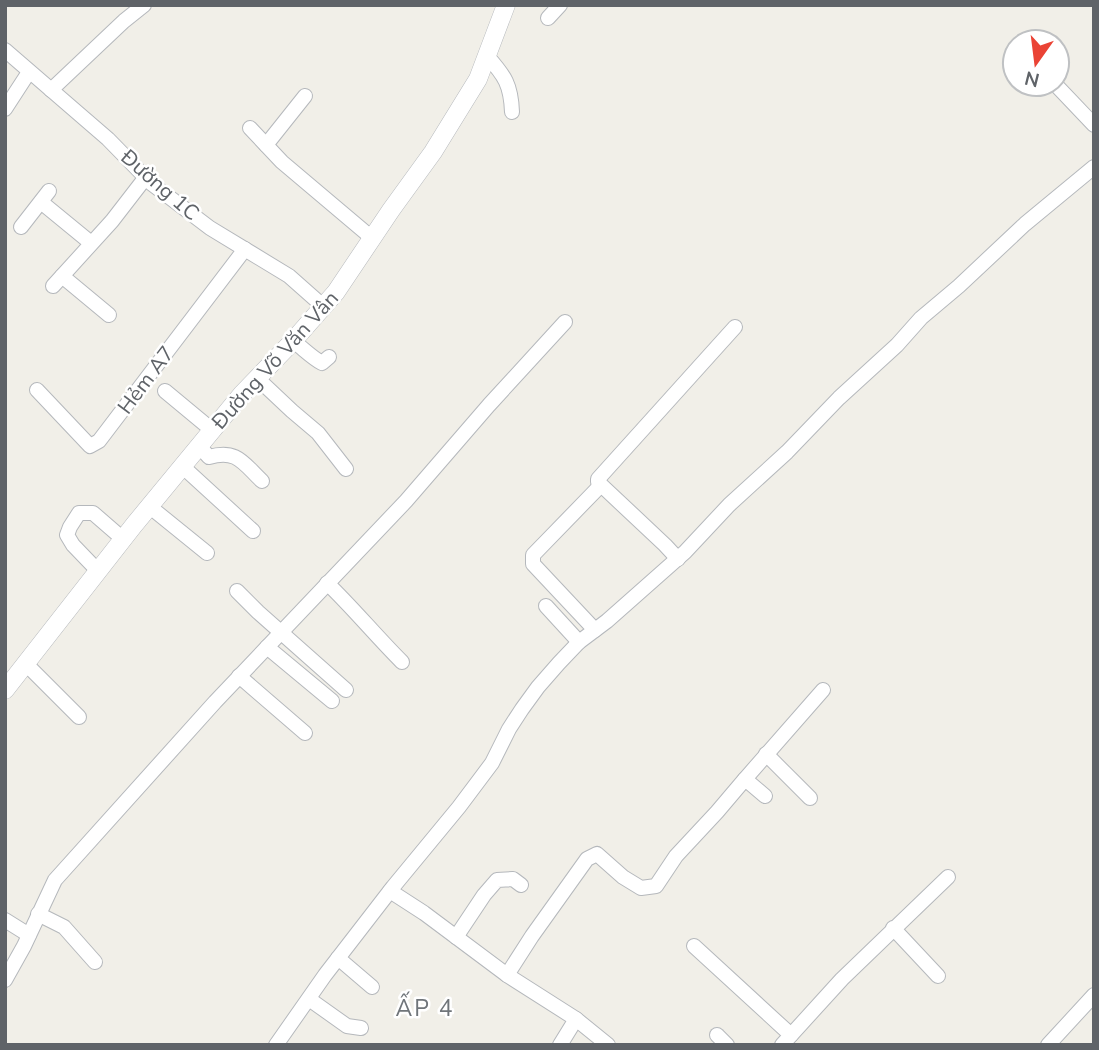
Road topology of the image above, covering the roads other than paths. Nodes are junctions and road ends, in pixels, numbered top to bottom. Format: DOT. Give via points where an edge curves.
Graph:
graph roads {
  1 [pos="144,5"];
  2 [pos="506,5"];
  3 [pos="560,5"];
  4 [pos="548,18"];
  5 [pos="5,50"];
  6 [pos="487,56"];
  7 [pos="29,72"];
  8 [pos="51,90"];
  9 [pos="305,96"];
  10 [pos="1068,98"];
  11 [pos="5,109"];
  12 [pos="512,112"];
  13 [pos="1094,125"];
  14 [pos="250,128"];
  15 [pos="266,145"];
  16 [pos="1094,167"];
  17 [pos="145,177"];
  18 [pos="21,227"];
  19 [pos="373,238"];
  20 [pos="91,243"];
  21 [pos="245,249"];
  22 [pos="324,307"];
  23 [pos="109,314"];
  24 [pos="565,321"];
  25 [pos="735,327"];
  26 [pos="293,341"];
  27 [pos="330,357"];
  28 [pos="257,378"];
  29 [pos="37,390"];
  30 [pos="164,391"];
  31 [pos="212,430"];
  32 [pos="199,446"];
  33 [pos="182,466"];
  34 [pos="345,469"];
  35 [pos="262,481"];
  36 [pos="601,485"];
  37 [pos="149,506"];
  38 [pos="253,531"];
  39 [pos="122,539"];
  40 [pos="207,554"];
  41 [pos="678,559"];
  42 [pos="98,571"];
  43 [pos="327,583"];
  44 [pos="237,591"];
  45 [pos="546,606"];
  46 [pos="595,630"];
  47 [pos="281,631"];
  48 [pos="579,642"];
  49 [pos="267,647"];
  50 [pos="402,662"];
  51 [pos="26,664"];
  52 [pos="239,676"];
  53 [pos="5,690"];
  54 [pos="346,690"];
  55 [pos="823,690"];
  56 [pos="332,701"];
  57 [pos="79,717"];
  58 [pos="305,733"];
  59 [pos="766,754"];
  60 [pos="745,779"];
  61 [pos="765,796"];
  62 [pos="810,798"];
  63 [pos="948,877"];
  64 [pos="521,885"];
  65 [pos="390,891"];
  66 [pos="38,914"];
  67 [pos="5,920"];
  68 [pos="894,928"];
  69 [pos="29,935"];
  70 [pos="456,937"];
  71 [pos="694,946"];
  72 [pos="338,958"];
  73 [pos="95,962"];
  74 [pos="507,975"];
  75 [pos="938,975"];
  76 [pos="5,980"];
  77 [pos="372,986"];
  78 [pos="1094,995"];
  79 [pos="309,999"];
  80 [pos="576,1019"];
  81 [pos="361,1028"];
  82 [pos="786,1040"];
  83 [pos="276,1045"];
  84 [pos="560,1045"];
  85 [pos="608,1045"];
  86 [pos="1048,1045"];
  1 -- 8 [label="street"];
  2 -- 6 [label="street, Đường Võ Văn Vân"];
  3 -- 4 [label="street"];
  5 -- 7 [label="street, Đường 1C"];
  6 -- 12 [label="street" via="508,84"];
  6 -- 19 [label="street, Đường Võ Văn Vân" via="433,152"];
  7 -- 8 [label="street, Đường 1C"];
  7 -- 11 [label="street"];
  8 -- 17 [label="street, Đường 1C"];
  9 -- 15 [label="street"];
  10 -- 13 [label="street"];
  14 -- 15 [label="street"];
  15 -- 19 [label="street"];
  16 -- 41 [label="street" via="922,318"];
  17 -- 20 [label="street"];
  17 -- 21 [label="street, Đường 1C"];
  18 -- 20 [label="street" via="45,196"];
  19 -- 22 [label="street, Đường Võ Văn Vân"];
  20 -- 23 [label="street" via="58,281"];
  21 -- 22 [label="street, Đường 1C" via="289,276"];
  21 -- 29 [label="street, Hẻm A7" via="99,442 90,446"];
  22 -- 26 [label="street, Đường Võ Văn Vân"];
  24 -- 43 [label="street"];
  25 -- 36 [label="street" via="599,476"];
  26 -- 27 [label="street" via="323,363"];
  26 -- 28 [label="street, Đường Võ Văn Vân"];
  28 -- 31 [label="street, Đường Võ Văn Vân"];
  28 -- 34 [label="street" via="318,433"];
  30 -- 31 [label="street"];
  31 -- 32 [label="street, Đường Võ Văn Vân"];
  32 -- 33 [label="street, Đường Võ Văn Vân"];
  32 -- 35 [label="street" via="209,457 236,456"];
  33 -- 37 [label="street, Đường Võ Văn Vân"];
  33 -- 38 [label="street"];
  36 -- 41 [label="street"];
  36 -- 46 [label="street" via="532,559"];
  37 -- 39 [label="street, Đường Võ Văn Vân"];
  37 -- 40 [label="street"];
  39 -- 42 [label="street, Đường Võ Văn Vân"];
  39 -- 42 [label="street" via="93,513 79,513 67,535"];
  41 -- 46 [label="street"];
  42 -- 51 [label="street, Đường Võ Văn Vân"];
  43 -- 47 [label="street"];
  43 -- 50 [label="street"];
  44 -- 47 [label="street"];
  45 -- 48 [label="street"];
  46 -- 48 [label="street"];
  47 -- 49 [label="street"];
  47 -- 54 [label="street"];
  48 -- 65 [label="street" via="538,687 492,763"];
  49 -- 52 [label="street"];
  49 -- 56 [label="street"];
  51 -- 53 [label="street, Đường Võ Văn Vân"];
  51 -- 57 [label="street"];
  52 -- 58 [label="street"];
  52 -- 66 [label="street" via="55,880"];
  55 -- 59 [label="street"];
  59 -- 60 [label="street"];
  59 -- 62 [label="street"];
  60 -- 61 [label="street"];
  60 -- 74 [label="street" via="676,856 656,886 640,888 597,854 587,859"];
  63 -- 68 [label="street"];
  64 -- 70 [label="street" via="513,879 497,880"];
  65 -- 70 [label="street"];
  65 -- 72 [label="street"];
  66 -- 69 [label="street"];
  66 -- 73 [label="street" via="64,927"];
  67 -- 69 [label="street"];
  68 -- 75 [label="street"];
  68 -- 82 [label="street"];
  69 -- 76 [label="street"];
  70 -- 74 [label="street"];
  71 -- 82 [label="street"];
  72 -- 77 [label="street"];
  72 -- 79 [label="street"];
  74 -- 80 [label="street"];
  78 -- 86 [label="street"];
  79 -- 81 [label="street" via="347,1026"];
  79 -- 83 [label="street"];
  80 -- 84 [label="street"];
  80 -- 85 [label="street"];
}
